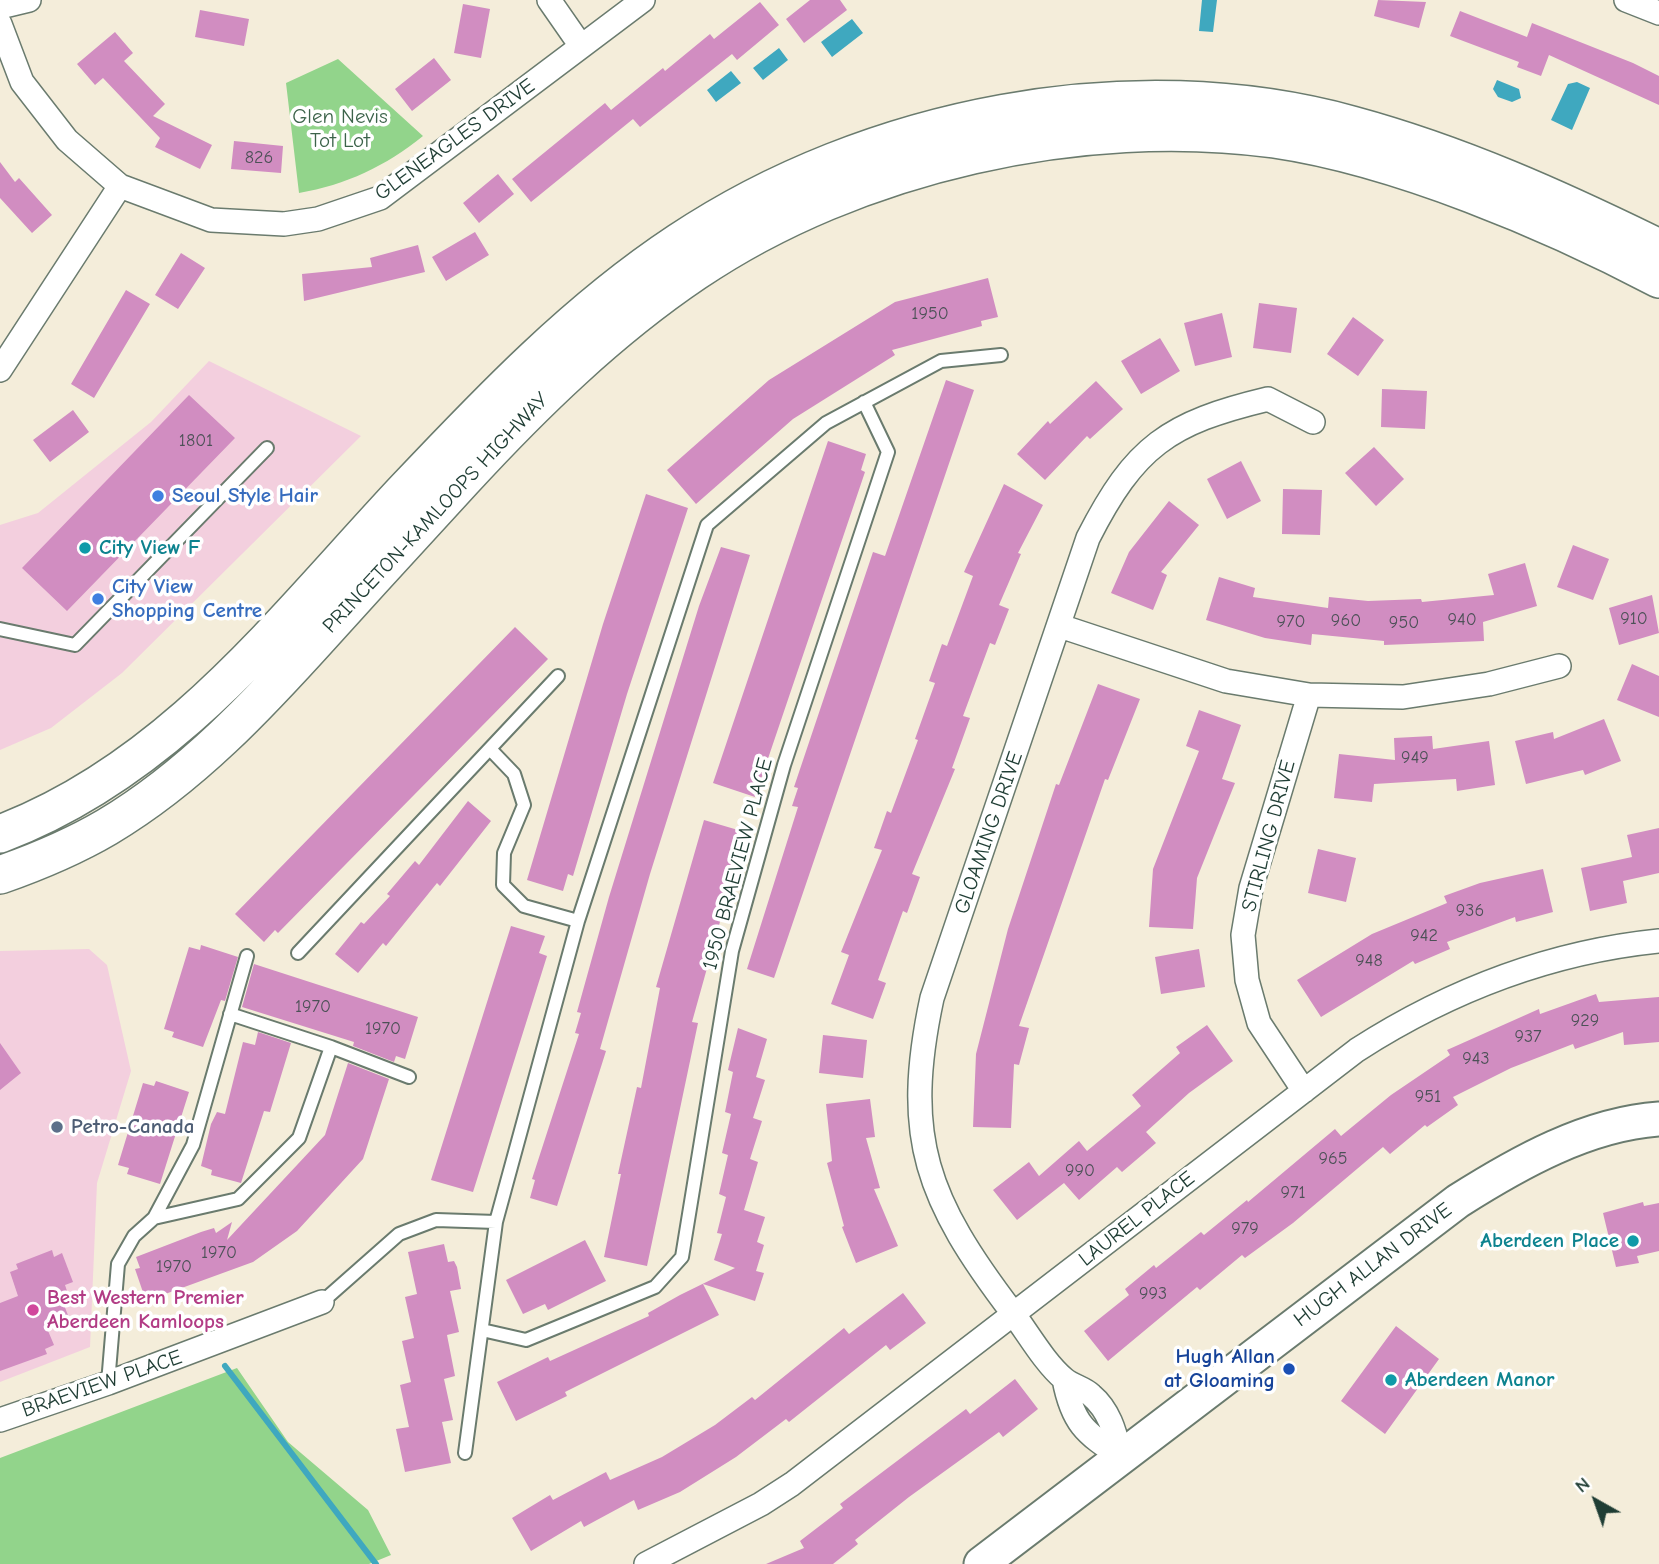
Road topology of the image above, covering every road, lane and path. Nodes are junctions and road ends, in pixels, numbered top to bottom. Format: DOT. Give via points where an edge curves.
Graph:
graph roads {
  1 [pos="29,0"];
  2 [pos="549,0"];
  3 [pos="643,0"];
  4 [pos="1626,0"];
  5 [pos="0,8"];
  6 [pos="1659,13"];
  7 [pos="0,24"];
  8 [pos="581,47"];
  9 [pos="120,186"];
  10 [pos="1659,248"];
  11 [pos="1659,279"];
  12 [pos="1001,355"];
  13 [pos="0,370"];
  14 [pos="864,402"];
  15 [pos="1312,422"];
  16 [pos="267,448"];
  17 [pos="1060,626"];
  18 [pos="0,629"];
  19 [pos="1559,666"];
  20 [pos="558,676"];
  21 [pos="1309,695"];
  22 [pos="490,748"];
  23 [pos="0,834"];
  24 [pos="0,876"];
  25 [pos="578,921"];
  26 [pos="1659,941"];
  27 [pos="298,953"];
  28 [pos="247,956"];
  29 [pos="230,1014"];
  30 [pos="331,1047"];
  31 [pos="409,1077"];
  32 [pos="1304,1091"];
  33 [pos="1659,1119"];
  34 [pos="154,1218"];
  35 [pos="496,1222"];
  36 [pos="322,1302"];
  37 [pos="1014,1314"];
  38 [pos="482,1330"];
  39 [pos="108,1383"];
  40 [pos="0,1420"];
  41 [pos="465,1452"];
  42 [pos="1121,1455"];
  43 [pos="646,1564"];
  44 [pos="981,1564"];
  1 -- 5 [label="street"];
  2 -- 8 [label="street"];
  3 -- 8 [label="street, GLENEAGLES DRIVE"];
  4 -- 6 [label="street"];
  7 -- 9 [label="street, GLENEAGLES DRIVE" via="22,82 67,141"];
  8 -- 9 [label="street, GLENEAGLES DRIVE" via="380,198 318,219 284,224 211,220"];
  9 -- 13 [label="street"];
  10 -- 23 [label="main road, PRINCETON-KAMLOOPS HIGHWAY" via="1540,191 1408,142 1347,123 1232,105 1135,100 1048,107 979,118 848,153 762,192 678,243 602,299 499,391 195,713 89,791"];
  11 -- 24 [label="main road, PRINCETON-KAMLOOPS HIGHWAY" via="1464,193 1336,152 1276,139 1204,133 1065,141 976,153 862,187 778,224 696,271 616,331 515,424 219,743 108,827"];
  12 -- 14 [label="lane" via="941,361"];
  14 -- 25 [label="lane" via="826,423 707,525"];
  14 -- 38 [label="lane, 1950 BRAEVIEW PLACE" via="888,452 784,765 732,951 682,1257 655,1287 526,1340"];
  15 -- 17 [label="street, GLOAMING DRIVE" via="1268,399 1214,412 1171,433 1139,458 1110,496 1088,538"];
  16 -- 18 [label="lane" via="75,645"];
  17 -- 21 [label="street" via="1226,681"];
  17 -- 37 [label="street, GLOAMING DRIVE" via="932,998 921,1051 918,1101 924,1149 937,1194 956,1234"];
  19 -- 21 [label="street" via="1489,684 1403,697"];
  20 -- 22 [label="lane"];
  21 -- 32 [label="street, STIRLING DRIVE" via="1251,888 1243,935 1247,980 1259,1023"];
  22 -- 25 [label="lane" via="514,774 524,805 505,853 503,885 524,906"];
  22 -- 27 [label="lane"];
  25 -- 35 [label="lane"];
  26 -- 32 [label="street, LAUREL PLACE" via="1572,955 1463,991 1391,1028"];
  28 -- 29 [label="lane"];
  29 -- 30 [label="lane"];
  29 -- 34 [label="lane" via="193,1145"];
  30 -- 31 [label="lane"];
  30 -- 34 [label="lane" via="299,1138 238,1199"];
  32 -- 37 [label="street, LAUREL PLACE"];
  33 -- 42 [label="main road, HUGH ALLAN DRIVE" via="1582,1137 1500,1175 1434,1219"];
  34 -- 39 [label="lane" via="134,1236 118,1264"];
  35 -- 36 [label="lane" via="436,1220 399,1234"];
  35 -- 38 [label="lane"];
  36 -- 39 [label="street, BRAEVIEW PLACE"];
  37 -- 42 [label="street, GLOAMING DRIVE" via="1064,1380 1070,1410 1092,1438"];
  37 -- 43 [label="street, LAUREL PLACE" via="792,1484"];
  38 -- 41 [label="lane"];
  39 -- 40 [label="street, BRAEVIEW PLACE"];
  42 -- 44 [label="main road, HUGH ALLAN DRIVE"];
}
